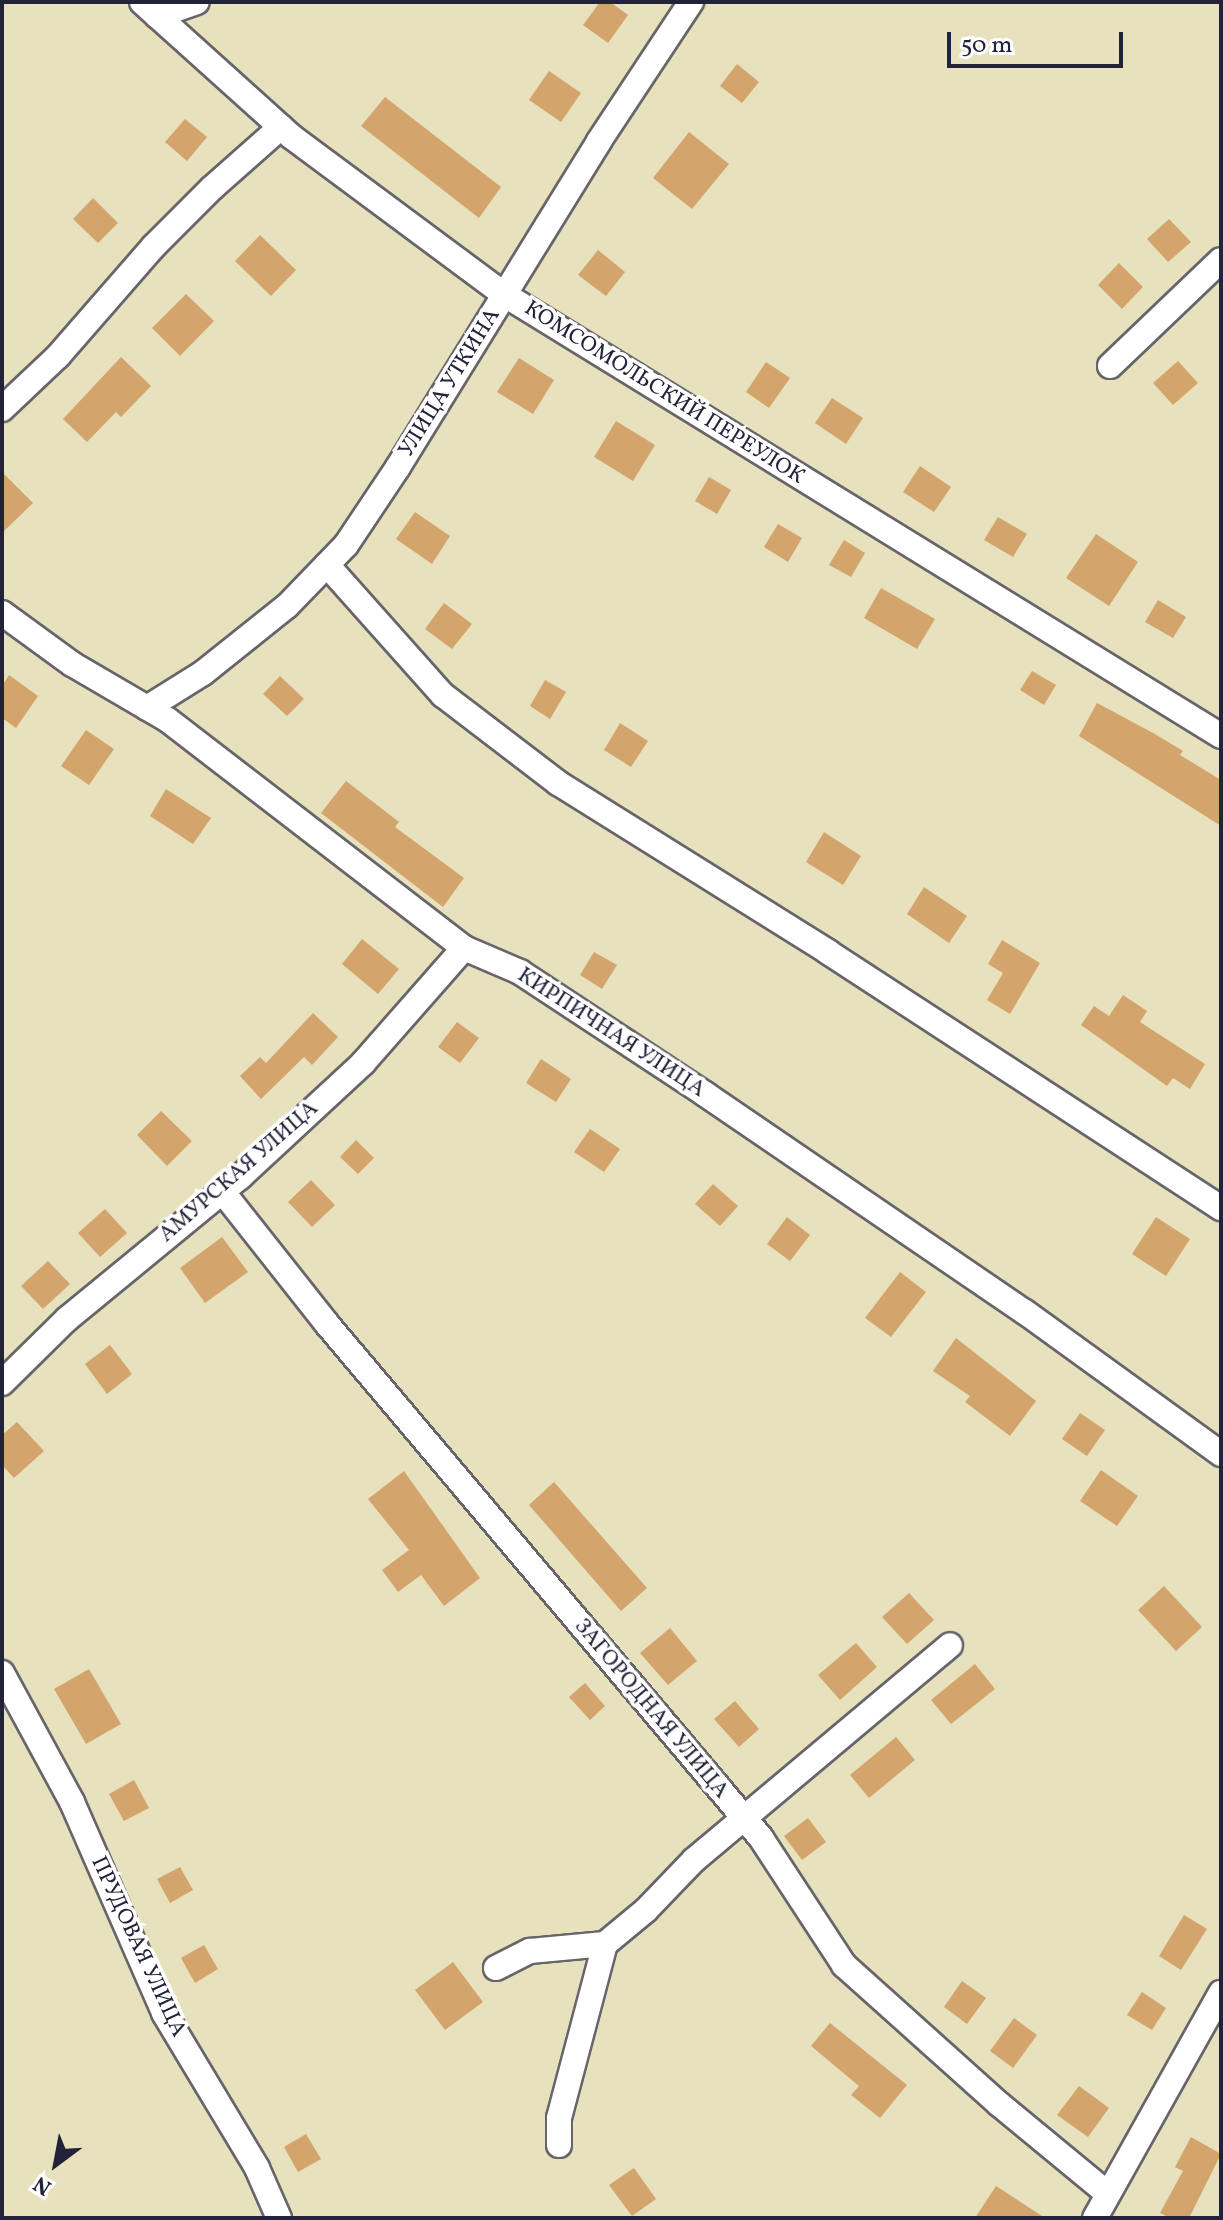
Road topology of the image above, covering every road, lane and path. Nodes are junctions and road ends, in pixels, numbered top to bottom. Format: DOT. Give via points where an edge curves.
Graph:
graph roads {
  1 [pos="197,2"];
  2 [pos="691,2"];
  3 [pos="149,9"];
  4 [pos="281,127"];
  5 [pos="1221,260"];
  6 [pos="505,295"];
  7 [pos="1110,366"];
  8 [pos="2,409"];
  9 [pos="327,565"];
  10 [pos="2,613"];
  11 [pos="147,708"];
  12 [pos="1221,736"];
  13 [pos="464,948"];
  14 [pos="222,1191"];
  15 [pos="1221,1208"];
  16 [pos="2,1383"];
  17 [pos="1221,1454"];
  18 [pos="950,1645"];
  19 [pos="2,1673"];
  20 [pos="745,1820"];
  21 [pos="605,1944"];
  22 [pos="496,1968"];
  23 [pos="1221,1993"];
  24 [pos="559,2145"];
  25 [pos="1108,2194"];
  26 [pos="279,2218"];
  27 [pos="1095,2218"];
  1 -- 3 [label="street"];
  2 -- 6 [label="street, УЛИЦА УТКИНА"];
  3 -- 4 [label="street, КОМСОМОЛЬСКИЙ ПЕРЕУЛОК"];
  4 -- 6 [label="street, КОМСОМОЛЬСКИЙ ПЕРЕУЛОК"];
  4 -- 8 [label="street" via="183,218 58,356"];
  5 -- 7 [label="street"];
  6 -- 9 [label="street, УЛИЦА УТКИНА" via="398,467"];
  6 -- 12 [label="street, КОМСОМОЛЬСКИЙ ПЕРЕУЛОК"];
  9 -- 11 [label="street, УЛИЦА УТКИНА" via="203,673"];
  9 -- 15 [label="street" via="443,695 558,783"];
  10 -- 11 [label="street, КИРПИЧНАЯ УЛИЦА" via="72,664"];
  11 -- 13 [label="street, КИРПИЧНАЯ УЛИЦА"];
  13 -- 14 [label="street, АМУРСКАЯ УЛИЦА" via="363,1063"];
  13 -- 17 [label="street, КИРПИЧНАЯ УЛИЦА" via="520,972 717,1102 1025,1312"];
  14 -- 16 [label="street, АМУРСКАЯ УЛИЦА" via="67,1319"];
  14 -- 20 [label="street, ЗАГОРОДНАЯ УЛИЦА" via="327,1324"];
  18 -- 20 [label="street"];
  19 -- 26 [label="street, ПРУДОВАЯ УЛИЦА" via="72,1802 164,2013 257,2168"];
  20 -- 21 [label="street"];
  20 -- 25 [label="street, ЗАГОРОДНАЯ УЛИЦА" via="844,1965"];
  21 -- 22 [label="street" via="530,1951"];
  21 -- 24 [label="street" via="559,2118"];
  23 -- 25 [label="street"];
  25 -- 27 [label="street"];
}
